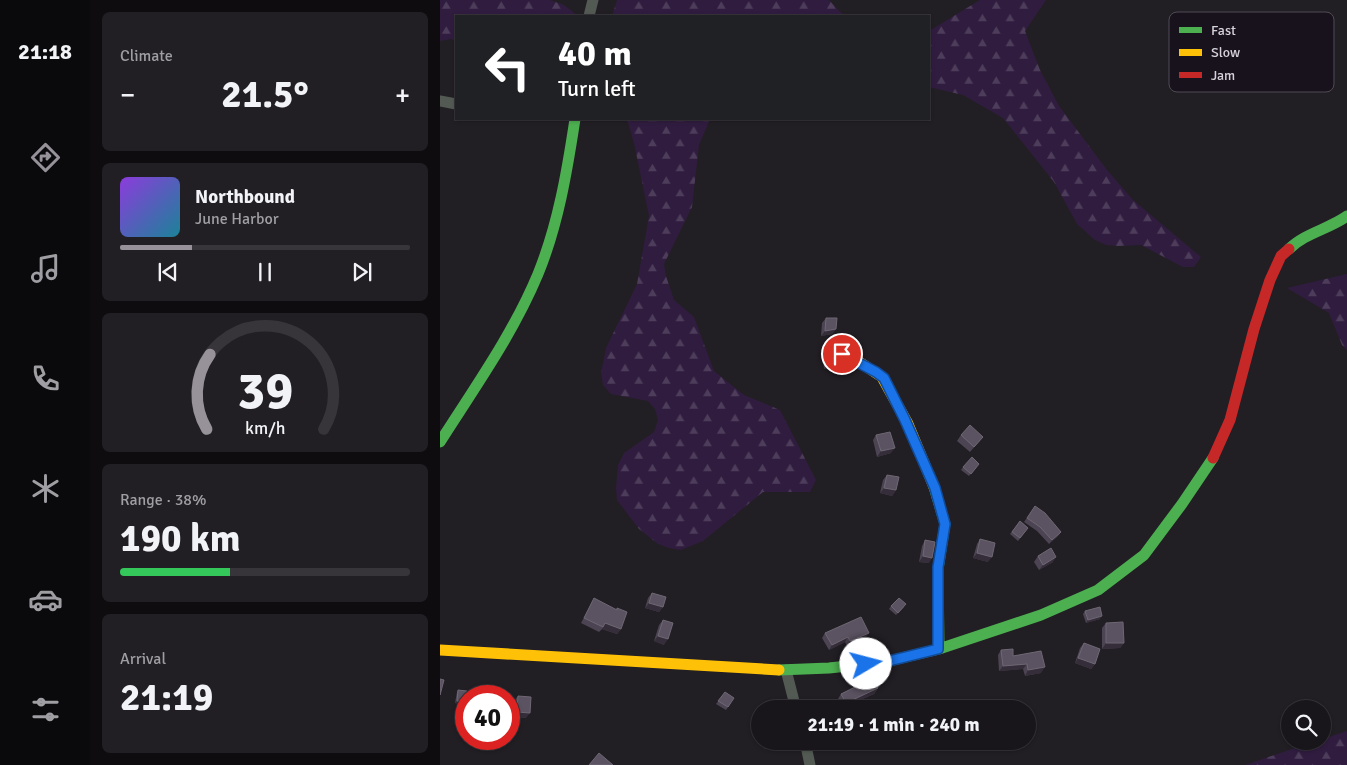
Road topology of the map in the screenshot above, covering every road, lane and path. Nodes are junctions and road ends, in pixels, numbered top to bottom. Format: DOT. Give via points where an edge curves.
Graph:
graph roads {
  1 [pos="593,0"];
  2 [pos="589,15"];
  3 [pos="440,101"];
  4 [pos="455,104"];
  5 [pos="575,120"];
  6 [pos="1347,216"];
  7 [pos="832,344"];
  8 [pos="440,442"];
  9 [pos="938,649"];
  10 [pos="440,650"];
  11 [pos="786,670"];
  12 [pos="794,700"];
  13 [pos="807,750"];
  14 [pos="810,765"];
  1 -- 2 [label="street"];
  3 -- 4 [label="street"];
  5 -- 8 [label="street" via="560,210 529,295"];
  6 -- 9 [label="street" via="1297,241 1281,256 1254,329 1230,420 1211,462 1144,555 1098,590 1040,615"];
  7 -- 9 [label="street" via="842,354 884,378 935,488 945,524 938,567"];
  9 -- 11 [label="street" via="885,662"];
  10 -- 11 [label="street"];
  11 -- 12 [label="street"];
  13 -- 14 [label="street"];
}
